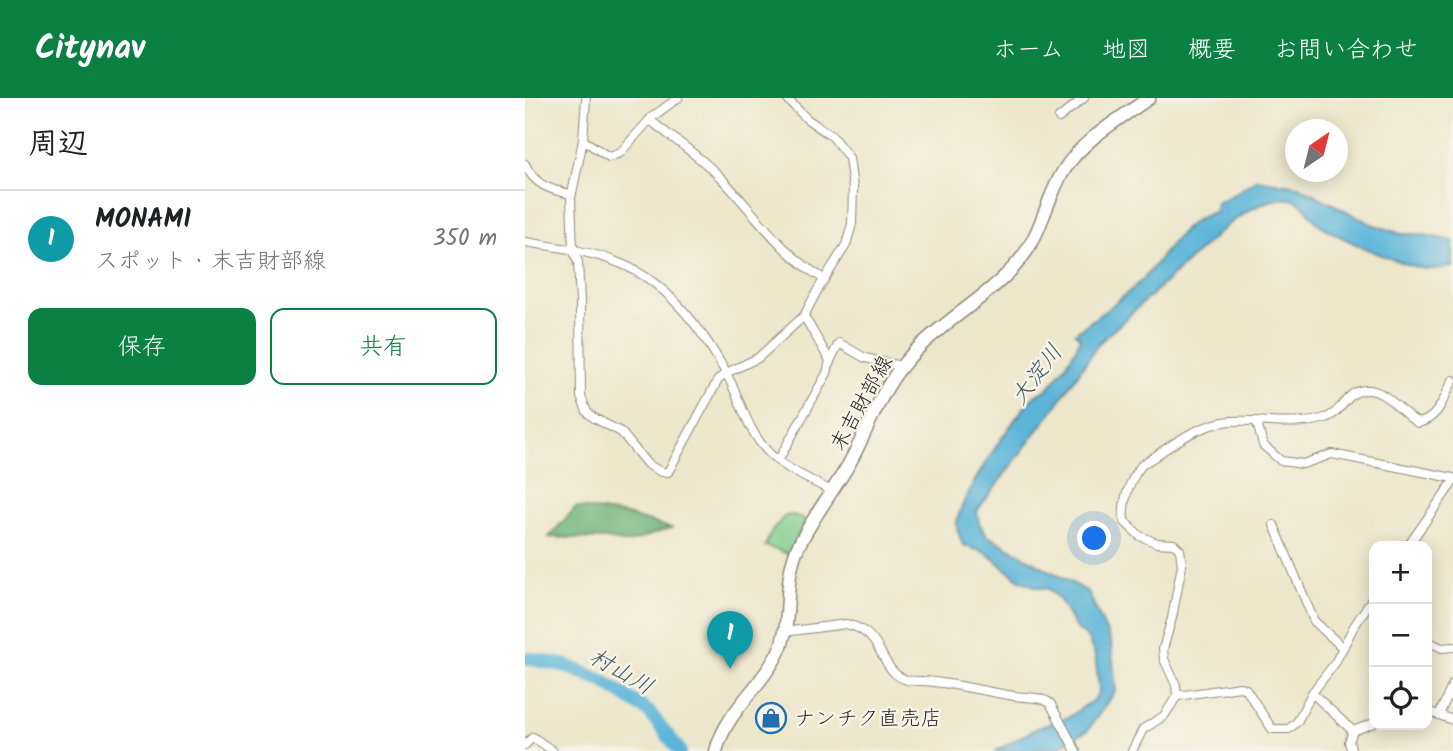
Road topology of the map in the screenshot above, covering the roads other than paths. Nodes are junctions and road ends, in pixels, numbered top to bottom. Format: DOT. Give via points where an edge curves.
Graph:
graph roads {
  1 [pos="586,98"];
  2 [pos="678,98"];
  3 [pos="786,98"];
  4 [pos="1084,98"];
  5 [pos="1149,98"];
  6 [pos="1059,118"];
  7 [pos="650,120"];
  8 [pos="583,140"];
  9 [pos="525,164"];
  10 [pos="571,194"];
  11 [pos="525,242"];
  12 [pos="573,250"];
  13 [pos="824,279"];
  14 [pos="804,316"];
  15 [pos="830,361"];
  16 [pos="901,366"];
  17 [pos="726,373"];
  18 [pos="1453,380"];
  19 [pos="1257,423"];
  20 [pos="779,461"];
  21 [pos="1453,480"];
  22 [pos="833,492"];
  23 [pos="1275,525"];
  24 [pos="1411,541"];
  25 [pos="1369,611"];
  26 [pos="784,632"];
  27 [pos="1432,643"];
  28 [pos="1453,647"];
  29 [pos="1343,648"];
  30 [pos="1453,684"];
  31 [pos="1312,693"];
  32 [pos="1177,696"];
  33 [pos="1432,712"];
  34 [pos="1439,715"];
  35 [pos="1453,720"];
  36 [pos="1369,725"];
  37 [pos="1353,732"];
  38 [pos="525,745"];
  39 [pos="1076,750"];
  40 [pos="553,751"];
  41 [pos="716,751"];
  42 [pos="1132,751"];
  43 [pos="1352,751"];
  1 -- 8 [label="street"];
  2 -- 7 [label="street"];
  3 -- 13 [label="street" via="832,136 849,158 852,224 846,245"];
  4 -- 6 [label="street"];
  5 -- 16 [label="main road, 末吉財部線" via="1072,158 1038,232 1014,267"];
  7 -- 8 [label="street" via="620,153 609,157"];
  7 -- 13 [label="street" via="720,177 800,264"];
  8 -- 10 [label="street"];
  9 -- 10 [label="street" via="542,186"];
  10 -- 12 [label="street"];
  11 -- 12 [label="street"];
  12 -- 17 [label="street" via="614,260 665,292"];
  12 -- 17 [label="street" via="580,301 583,403 594,418 626,436 647,464 668,472 717,380"];
  13 -- 14 [label="street"];
  14 -- 15 [label="street"];
  14 -- 17 [label="street" via="758,358"];
  15 -- 16 [label="street" via="839,343 865,358"];
  15 -- 20 [label="street"];
  16 -- 22 [label="main road, 末吉財部線"];
  17 -- 20 [label="street" via="752,432"];
  18 -- 19 [label="street" via="1434,417 1418,423 1381,394 1359,390 1336,413 1324,418 1295,424"];
  19 -- 21 [label="street" via="1263,445 1281,461 1303,464 1332,454"];
  19 -- 32 [label="street" via="1231,421 1199,428 1142,465 1125,499 1124,521 1132,529 1180,550 1182,565 1163,649"];
  20 -- 22 [label="street"];
  21 -- 24 [label="street"];
  22 -- 26 [label="main road, 末吉財部線" via="791,564"];
  23 -- 29 [label="street" via="1314,621"];
  25 -- 29 [label="street"];
  26 -- 39 [label="street" via="856,626 876,641 892,671 908,680 1043,699 1050,703"];
  26 -- 41 [label="main road, 末吉財部線" via="777,655 734,711"];
  27 -- 28 [label="street"];
  29 -- 31 [label="street"];
  30 -- 34 [label="street"];
  31 -- 32 [label="street" via="1289,729 1272,729 1240,687"];
  31 -- 37 [label="street"];
  32 -- 42 [label="street" via="1164,716 1143,729"];
  33 -- 34 [label="street"];
  34 -- 35 [label="street"];
  36 -- 37 [label="street"];
  37 -- 43 [label="street"];
  38 -- 40 [label="street" via="533,737"];
}
